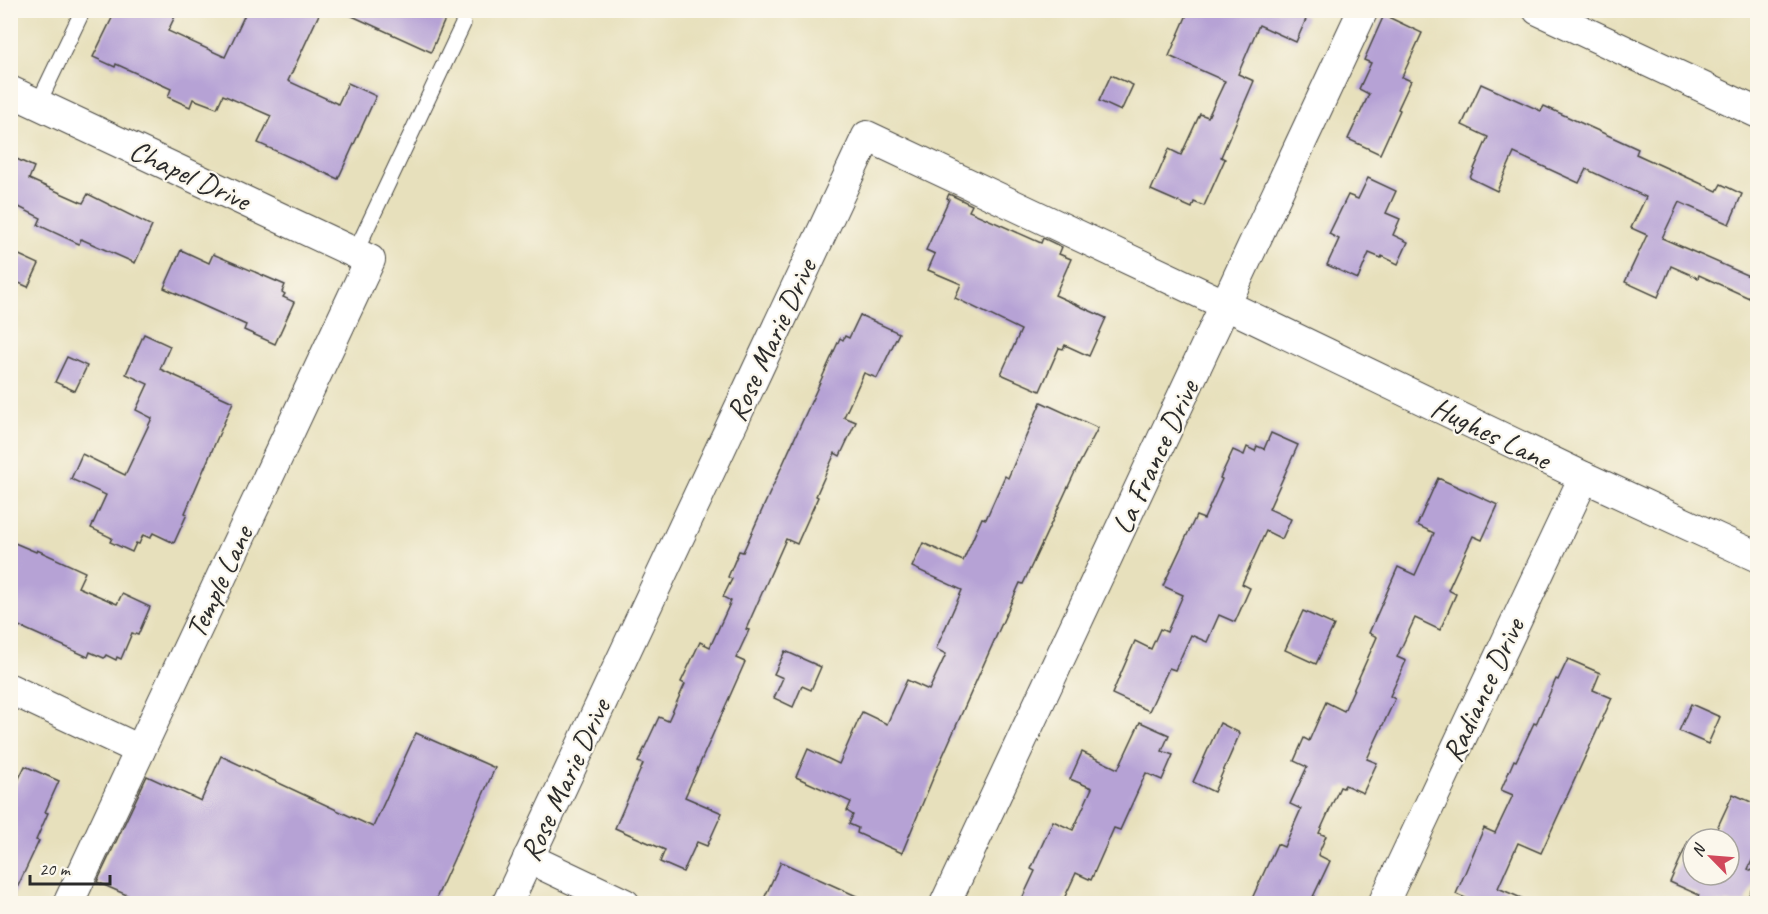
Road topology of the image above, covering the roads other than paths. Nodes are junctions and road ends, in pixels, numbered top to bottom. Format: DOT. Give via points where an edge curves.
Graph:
graph roads {
  1 [pos="83,10"];
  2 [pos="1364,10"];
  3 [pos="1538,10"];
  4 [pos="464,24"];
  5 [pos="10,91"];
  6 [pos="38,104"];
  7 [pos="1758,113"];
  8 [pos="362,256"];
  9 [pos="1226,305"];
  10 [pos="1584,477"];
  11 [pos="1758,557"];
  12 [pos="10,689"];
  13 [pos="140,750"];
  14 [pos="528,858"];
  15 [pos="68,903"];
  16 [pos="507,903"];
  17 [pos="625,903"];
  18 [pos="945,903"];
  19 [pos="1383,903"];
  1 -- 6 [label="lane"];
  2 -- 9 [label="street, La France Drive"];
  3 -- 7 [label="street"];
  4 -- 8 [label="lane"];
  5 -- 6 [label="street, Chapel Drive"];
  6 -- 8 [label="street, Chapel Drive"];
  8 -- 13 [label="street, Temple Lane"];
  9 -- 10 [label="street, Hughes Lane"];
  9 -- 14 [label="street, Rose Marie Drive" via="867,136"];
  9 -- 18 [label="street, La France Drive"];
  10 -- 11 [label="street, Hughes Lane"];
  10 -- 19 [label="street, Radiance Drive"];
  12 -- 13 [label="street"];
  13 -- 15 [label="street, Temple Lane"];
  14 -- 16 [label="street, Rose Marie Drive"];
  14 -- 17 [label="street"];
}
